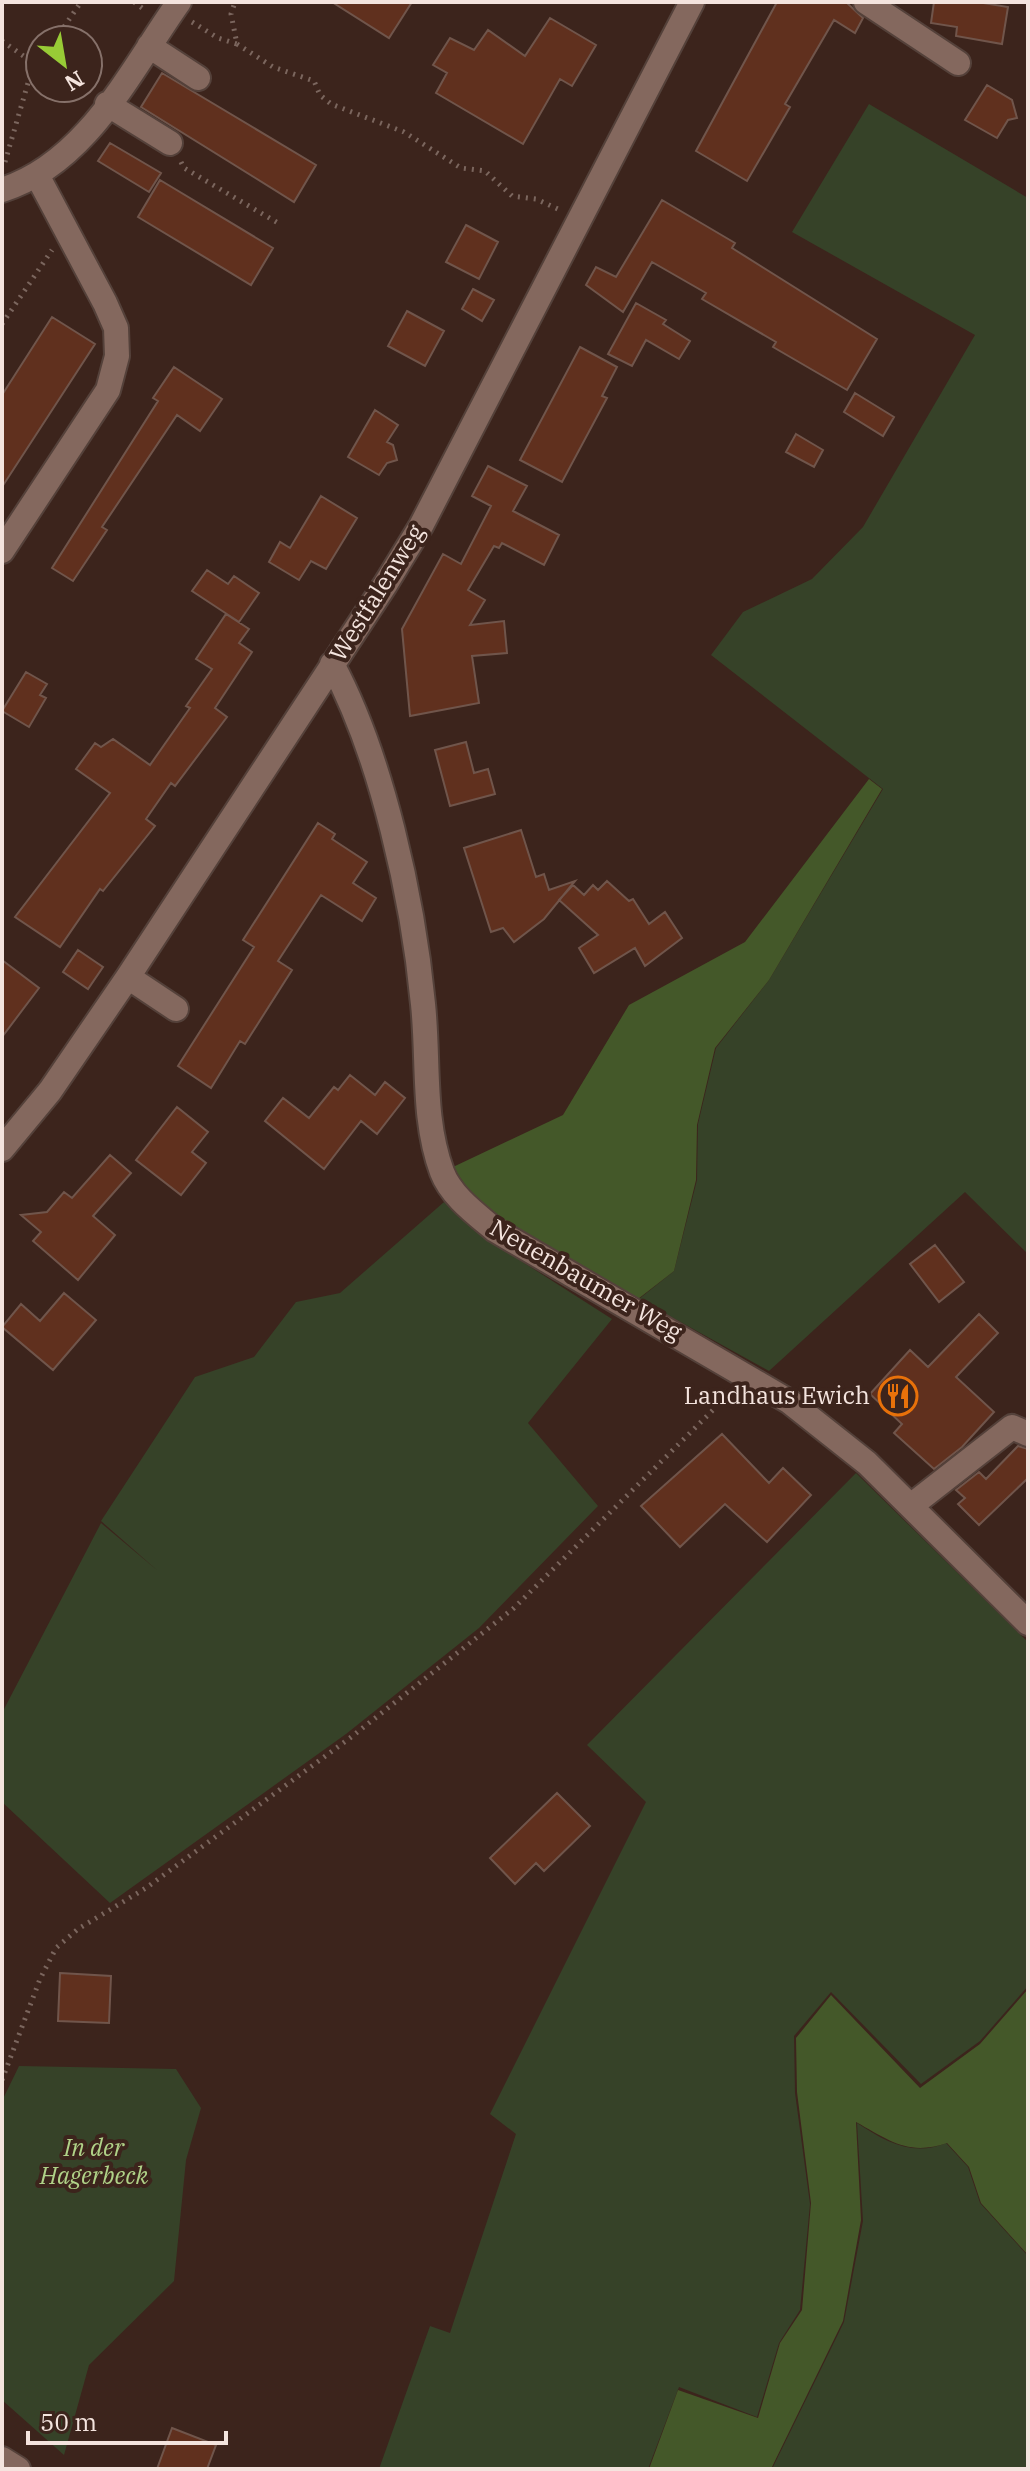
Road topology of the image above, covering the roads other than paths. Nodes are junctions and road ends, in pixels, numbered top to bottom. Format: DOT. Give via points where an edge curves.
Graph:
graph roads {
  1 [pos="692,2"];
  2 [pos="866,2"];
  3 [pos="176,6"];
  4 [pos="149,46"];
  5 [pos="958,63"];
  6 [pos="198,78"];
  7 [pos="107,104"];
  8 [pos="170,143"];
  9 [pos="38,177"];
  10 [pos="2,190"];
  11 [pos="2,551"];
  12 [pos="332,664"];
  13 [pos="128,977"];
  14 [pos="176,1009"];
  15 [pos="2,1149"];
  16 [pos="1028,1434"];
  17 [pos="912,1505"];
  18 [pos="1028,1623"];
  19 [pos="2,2459"];
  20 [pos="18,2469"];
  1 -- 12 [label="street, Westfalenweg" via="421,526"];
  2 -- 5 [label="street"];
  3 -- 4 [label="street"];
  4 -- 6 [label="street"];
  4 -- 7 [label="street"];
  7 -- 8 [label="street"];
  7 -- 9 [label="street" via="87,132"];
  9 -- 10 [label="street"];
  9 -- 11 [label="street" via="116,328 117,356 108,390"];
  12 -- 13 [label="street, Westfalenweg"];
  12 -- 17 [label="street, Neuenbaumer Weg" via="362,730 411,917 423,1004 429,1128 443,1176 465,1205 495,1230 742,1371 809,1416"];
  13 -- 14 [label="street"];
  13 -- 15 [label="street, Westfalenweg" via="50,1091"];
  16 -- 17 [label="street" via="1012,1427"];
  17 -- 18 [label="street, Neuenbaumer Weg"];
  19 -- 20 [label="street"];
}
